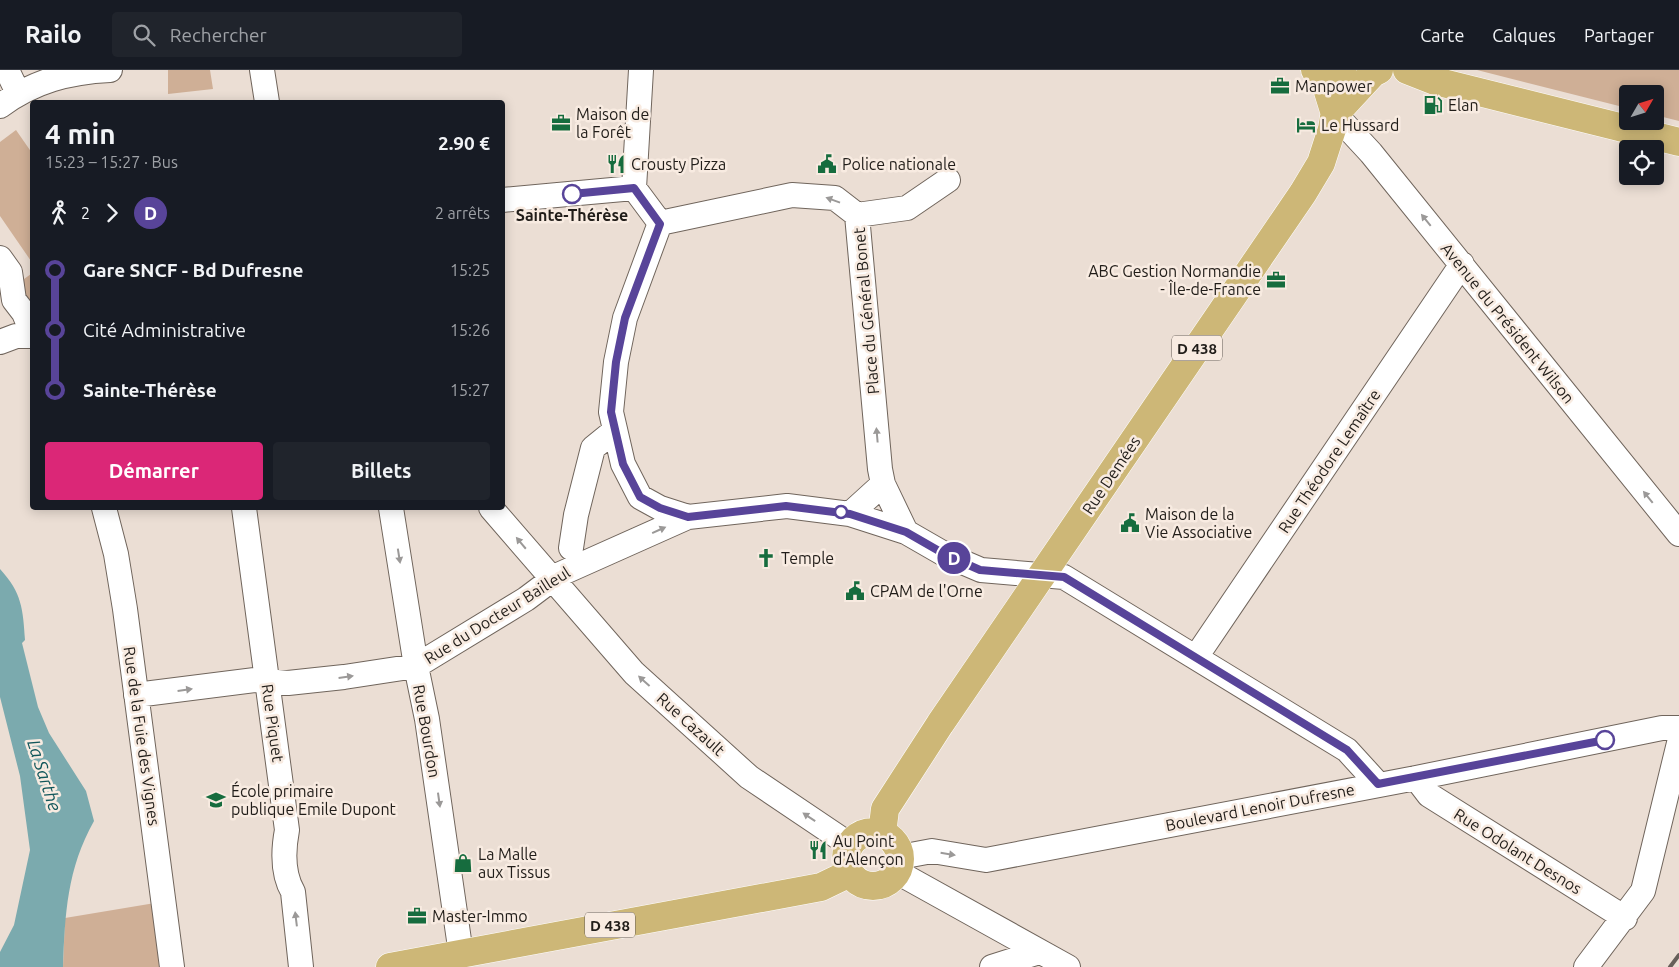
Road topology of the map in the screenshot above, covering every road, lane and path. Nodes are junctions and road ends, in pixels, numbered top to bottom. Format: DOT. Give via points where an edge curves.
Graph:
graph roads {
  1 [pos="7,70"];
  2 [pos="110,70"];
  3 [pos="262,70"];
  4 [pos="642,70"];
  5 [pos="1315,70"];
  6 [pos="1342,70"];
  7 [pos="1379,70"];
  8 [pos="1407,70"];
  9 [pos="9,99"];
  10 [pos="267,100"];
  11 [pos="1335,114"];
  12 [pos="1679,142"];
  13 [pos="948,180"];
  14 [pos="634,188"];
  15 [pos="505,200"];
  16 [pos="857,215"];
  17 [pos="660,224"];
  18 [pos="0,258"];
  19 [pos="1462,264"];
  20 [pos="30,330"];
  21 [pos="30,335"];
  22 [pos="0,342"];
  23 [pos="614,431"];
  24 [pos="883,484"];
  25 [pos="640,497"];
  26 [pos="105,510"];
  27 [pos="244,510"];
  28 [pos="391,510"];
  29 [pos="493,510"];
  30 [pos="850,514"];
  31 [pos="688,517"];
  32 [pos="906,532"];
  33 [pos="1679,534"];
  34 [pos="629,544"];
  35 [pos="571,548"];
  36 [pos="1044,574"];
  37 [pos="552,579"];
  38 [pos="1196,657"];
  39 [pos="416,666"];
  40 [pos="267,682"];
  41 [pos="136,695"];
  42 [pos="1679,728"];
  43 [pos="1679,743"];
  44 [pos="1416,778"];
  45 [pos="1378,784"];
  46 [pos="882,834"];
  47 [pos="850,845"];
  48 [pos="898,864"];
  49 [pos="850,873"];
  50 [pos="1625,918"];
  51 [pos="1000,931"];
  52 [pos="1039,952"];
  53 [pos="461,954"];
  54 [pos="172,967"];
  55 [pos="301,967"];
  56 [pos="390,967"];
  57 [pos="993,967"];
  58 [pos="1068,967"];
  59 [pos="1586,967"];
  1 -- 9 [label="street"];
  2 -- 9 [label="street" via="76,71"];
  3 -- 10 [label="street"];
  4 -- 14 [label="street"];
  5 -- 11 [label="main road" via="1326,85"];
  6 -- 11 [label="main road, Rue Demées"];
  7 -- 11 [label="main road"];
  8 -- 12 [label="main road" via="1435,81"];
  19 -- 11 [label="street, Avenue du Président Wilson, one-way"];
  11 -- 36 [label="main road, Rue Demées / D 438" via="1321,163 1303,193"];
  13 -- 16 [label="street" via="907,208"];
  14 -- 15 [label="street"];
  14 -- 17 [label="street"];
  16 -- 17 [label="street, Place du Général Bonet, one-way" via="835,198 792,195"];
  24 -- 16 [label="street, Place du Général Bonet, one-way"];
  17 -- 23 [label="street" via="625,318 611,412"];
  18 -- 20 [label="street" via="10,272 14,300 24,313"];
  33 -- 19 [label="street, Avenue du Président Wilson, one-way"];
  19 -- 38 [label="street, Rue Théodore Lemaître"];
  21 -- 22 [label="street"];
  23 -- 25 [label="street" via="623,464"];
  23 -- 35 [label="street, Rue du Docteur Bailleul" via="593,448"];
  24 -- 30 [label="street"];
  24 -- 32 [label="street"];
  25 -- 31 [label="street"];
  25 -- 34 [label="street" via="640,518"];
  26 -- 41 [label="street, Rue de la Fuie des Vignes" via="116,554"];
  27 -- 40 [label="street, Rue Piquet"];
  28 -- 39 [label="street, Rue Bourdon, one-way"];
  37 -- 29 [label="street, Rue Cazault, one-way"];
  30 -- 31 [label="street" via="786,506"];
  30 -- 32 [label="street"];
  34 -- 31 [label="street, Rue du Docteur Bailleul, one-way"];
  32 -- 36 [label="street" via="980,570"];
  34 -- 37 [label="street, Rue du Docteur Bailleul"];
  36 -- 38 [label="street" via="1064,577"];
  36 -- 46 [label="main road, Rue Demées / D 438" via="885,809"];
  37 -- 39 [label="street, Rue du Docteur Bailleul"];
  47 -- 37 [label="street, Rue Cazault, one-way" via="749,776 634,673"];
  38 -- 45 [label="street" via="1347,750"];
  40 -- 39 [label="street, one-way" via="344,677"];
  39 -- 53 [label="street, Rue Bourdon, one-way" via="427,719"];
  41 -- 40 [label="street, one-way" via="255,680"];
  55 -- 40 [label="street, Rue Piquet, one-way" via="293,892 287,882 286,830"];
  41 -- 54 [label="street, Rue de la Fuie des Vignes"];
  42 -- 44 [label="street, Boulevard Lenoir Dufresne" via="1662,728"];
  43 -- 50 [label="street" via="1646,885"];
  44 -- 45 [label="street, Boulevard Lenoir Dufresne"];
  44 -- 50 [label="street, Rue Odolant Desnos" via="1429,796"];
  48 -- 45 [label="street, Boulevard Lenoir Dufresne, one-way" via="932,851 986,860"];
  46 -- 47 [label="main road" via="864,833"];
  46 -- 48 [label="main road" via="894,842"];
  47 -- 49 [label="main road" via="846,859"];
  48 -- 49 [label="main road" via="891,879 874,886 856,880"];
  48 -- 51 [label="street"];
  49 -- 53 [label="main road, D 438" via="821,887"];
  50 -- 59 [label="street"];
  51 -- 52 [label="street"];
  51 -- 57 [label="street" via="1000,953"];
  52 -- 57 [label="street"];
  52 -- 58 [label="street"];
  53 -- 56 [label="main road, D 438"];
}
